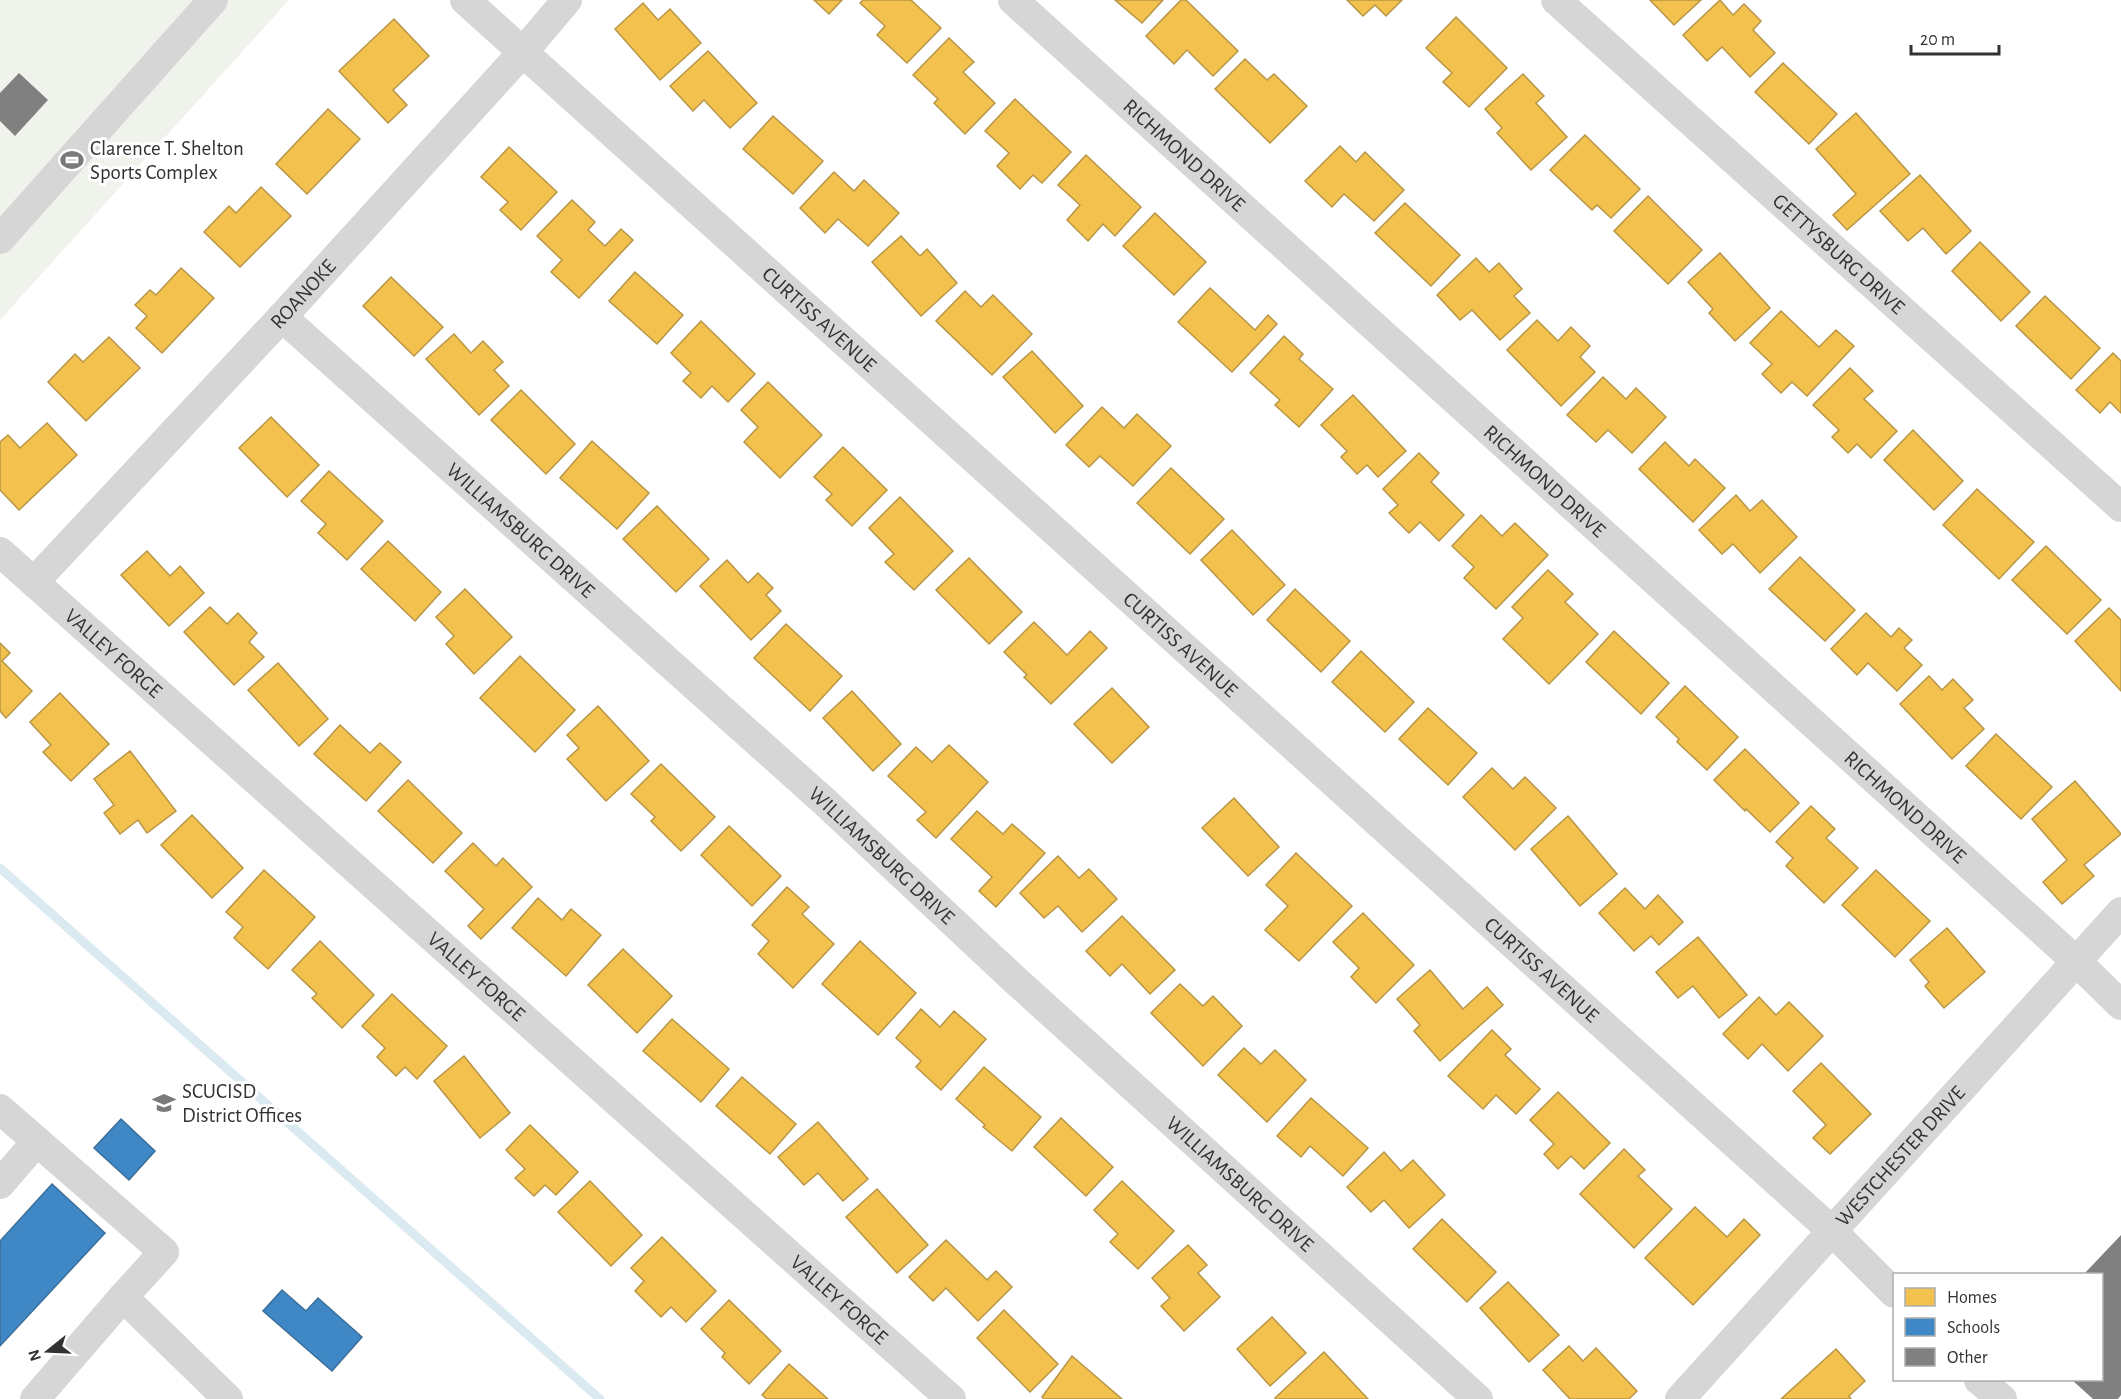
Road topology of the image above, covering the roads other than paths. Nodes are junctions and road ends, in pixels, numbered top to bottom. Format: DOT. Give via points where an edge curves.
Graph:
graph roads {
  1 [pos="213,0"];
  2 [pos="465,0"];
  3 [pos="567,0"];
  4 [pos="1013,0"];
  5 [pos="1556,0"];
  6 [pos="523,52"];
  7 [pos="0,239"];
  8 [pos="282,317"];
  9 [pos="2121,507"];
  10 [pos="0,552"];
  11 [pos="34,582"];
  12 [pos="2121,912"];
  13 [pos="2077,962"];
  14 [pos="2121,1005"];
  15 [pos="0,1109"];
  16 [pos="37,1141"];
  17 [pos="0,1184"];
  18 [pos="1832,1231"];
  19 [pos="1893,1292"];
  20 [pos="123,1297"];
  21 [pos="1980,1381"];
  22 [pos="35,1399"];
  23 [pos="228,1399"];
  24 [pos="951,1399"];
  25 [pos="1478,1399"];
  26 [pos="1680,1399"];
  27 [pos="2002,1399"];
  1 -- 7 [label="street"];
  2 -- 6 [label="street, CURTISS AVENUE"];
  3 -- 6 [label="street, ROANOKE"];
  4 -- 13 [label="street, RICHMOND DRIVE"];
  5 -- 9 [label="street, GETTYSBURG DRIVE"];
  6 -- 8 [label="street, ROANOKE"];
  6 -- 18 [label="street, CURTISS AVENUE"];
  8 -- 11 [label="street, ROANOKE"];
  8 -- 25 [label="street, WILLIAMSBURG DRIVE" via="825,802 1014,979"];
  10 -- 11 [label="street, VALLEY FORGE"];
  11 -- 24 [label="street, VALLEY FORGE"];
  12 -- 13 [label="street, WESTCHESTER DRIVE"];
  13 -- 14 [label="street, RICHMOND DRIVE"];
  13 -- 18 [label="street, WESTCHESTER DRIVE"];
  15 -- 16 [label="street"];
  16 -- 17 [label="street"];
  16 -- 20 [label="street" via="164,1252"];
  18 -- 19 [label="street, CURTISS AVENUE"];
  18 -- 26 [label="street, WESTCHESTER DRIVE"];
  20 -- 22 [label="street"];
  20 -- 23 [label="street"];
  21 -- 27 [label="street"];
}
